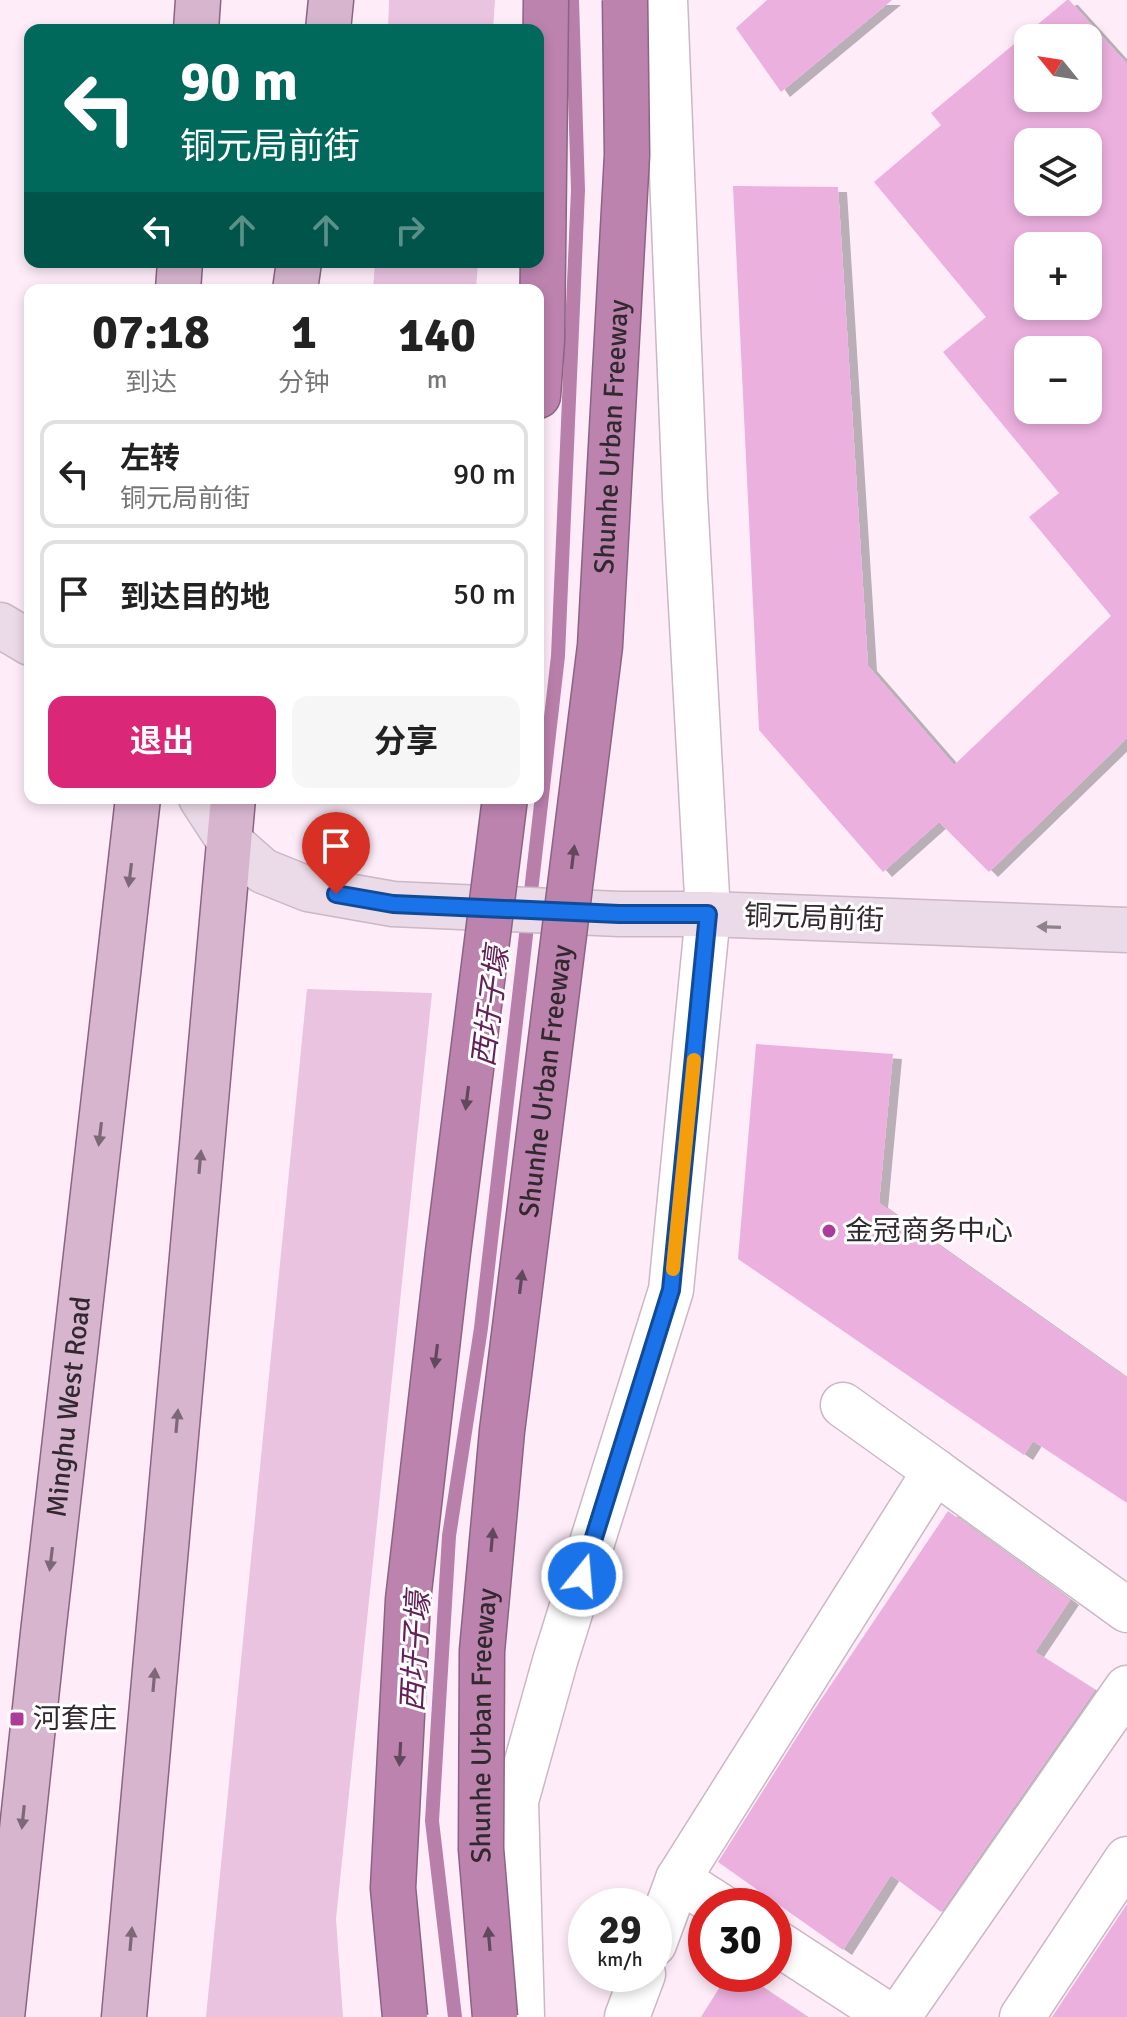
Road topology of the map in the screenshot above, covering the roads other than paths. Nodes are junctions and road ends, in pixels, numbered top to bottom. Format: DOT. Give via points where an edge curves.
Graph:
graph roads {
  1 [pos="198,0"];
  2 [pos="331,0"];
  3 [pos="546,0"];
  4 [pos="625,0"];
  5 [pos="665,0"];
  6 [pos="196,24"];
  7 [pos="329,24"];
  8 [pos="544,170"];
  9 [pos="0,625"];
  10 [pos="24,639"];
  11 [pos="137,804"];
  12 [pos="205,804"];
  13 [pos="232,804"];
  14 [pos="504,804"];
  15 [pos="229,841"];
  16 [pos="708,914"];
  17 [pos="1127,930"];
  18 [pos="843,1405"];
  19 [pos="935,1471"];
  20 [pos="1127,1610"];
  21 [pos="1127,1688"];
  22 [pos="1127,1859"];
  23 [pos="678,1879"];
  24 [pos="692,1888"];
  25 [pos="672,1895"];
  26 [pos="804,1953"];
  27 [pos="636,1992"];
  28 [pos="2,2017"];
  29 [pos="124,2017"];
  30 [pos="405,2017"];
  31 [pos="495,2017"];
  32 [pos="522,2017"];
  33 [pos="627,2017"];
  34 [pos="891,2017"];
  35 [pos="898,2017"];
  36 [pos="1022,2017"];
  1 -- 6 [label="main road"];
  2 -- 7 [label="main road"];
  3 -- 8 [label="highway"];
  31 -- 4 [label="highway, Shunhe Urban Freeway, one-way, bridge" via="481,1849 482,1651 502,1431 600,646 627,155"];
  5 -- 16 [label="street"];
  9 -- 10 [label="street"];
  11 -- 28 [label="main road, Minghu West Road, one-way"];
  12 -- 15 [label="street, 铜元局前街"];
  13 -- 15 [label="main road"];
  14 -- 30 [label="highway, one-way, bridge" via="408,1600 393,1888"];
  15 -- 16 [label="street, 铜元局前街, bridge" via="263,871 308,889 393,904"];
  29 -- 15 [label="main road, one-way"];
  17 -- 16 [label="street, 铜元局前街, one-way"];
  16 -- 32 [label="street" via="671,1290 516,1801"];
  18 -- 19 [label="street"];
  19 -- 20 [label="street"];
  19 -- 23 [label="street"];
  21 -- 35 [label="street"];
  22 -- 36 [label="street"];
  23 -- 24 [label="street"];
  23 -- 25 [label="street"];
  26 -- 34 [label="street"];
  27 -- 33 [label="street"];
}
